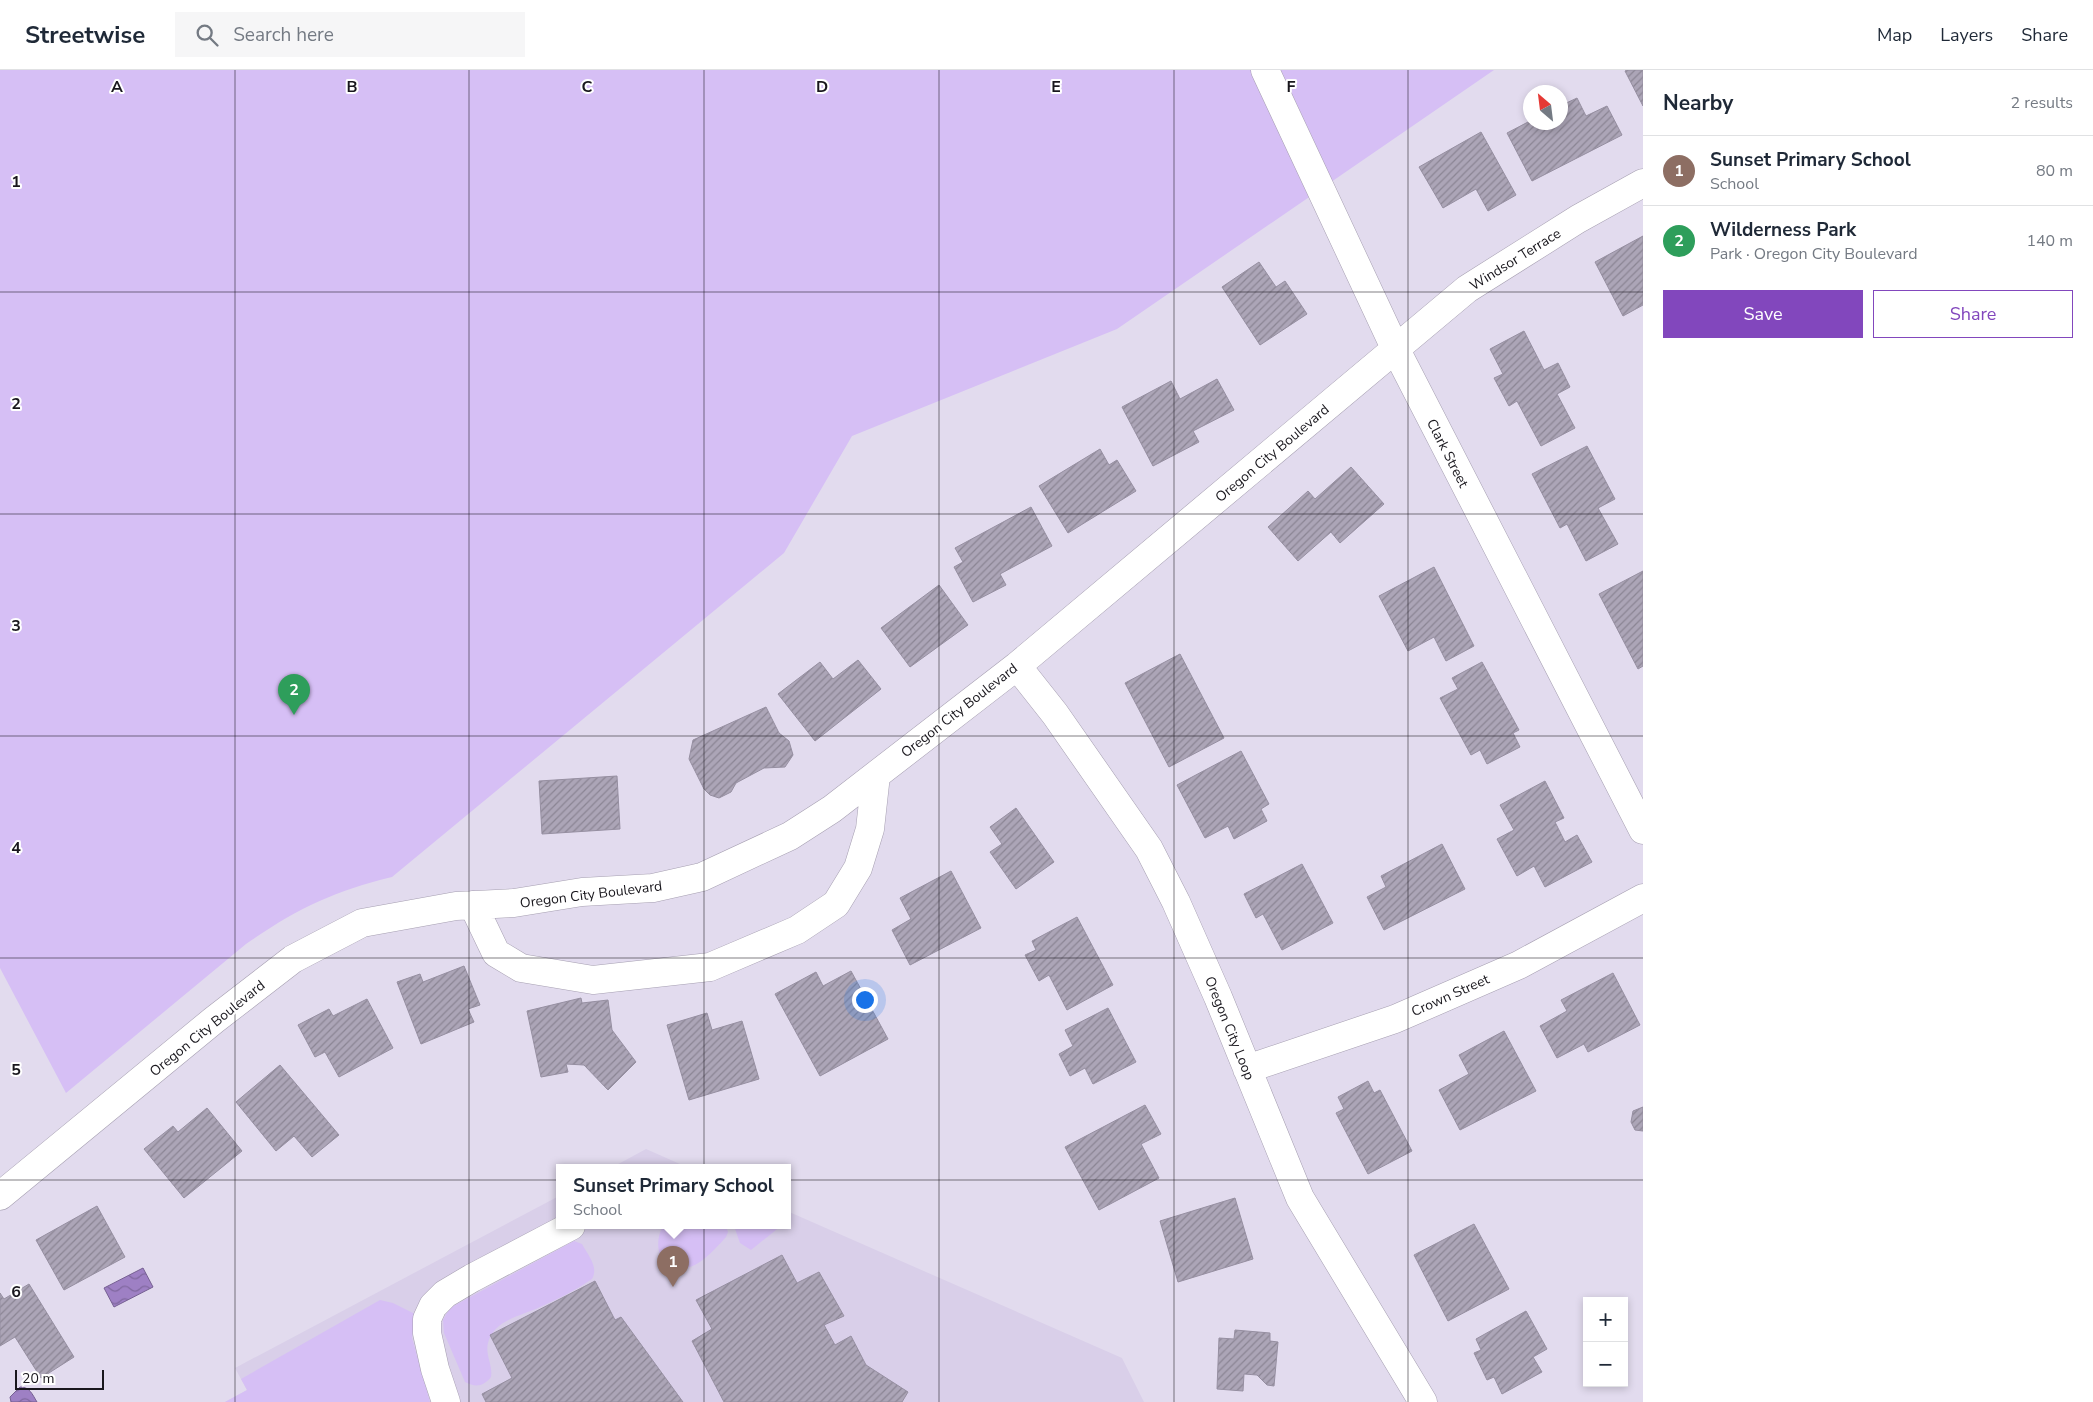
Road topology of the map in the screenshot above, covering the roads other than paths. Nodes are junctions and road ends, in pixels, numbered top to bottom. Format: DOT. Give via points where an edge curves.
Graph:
graph roads {
  1 [pos="1265,70"];
  2 [pos="1643,183"];
  3 [pos="1395,348"];
  4 [pos="1017,666"];
  5 [pos="876,775"];
  6 [pos="1643,830"];
  7 [pos="1643,898"];
  8 [pos="473,905"];
  9 [pos="1247,1069"];
  10 [pos="0,1196"];
  11 [pos="565,1229"];
  12 [pos="446,1402"];
  13 [pos="1423,1402"];
  1 -- 3 [label="street, Clark Street"];
  2 -- 3 [label="street, Windsor Terrace" via="1467,289"];
  3 -- 4 [label="street, Oregon City Boulevard" via="1360,381"];
  3 -- 6 [label="street, Clark Street"];
  4 -- 5 [label="street, Oregon City Boulevard"];
  4 -- 9 [label="street, Oregon City Loop" via="1055,714 1149,849 1189,932"];
  5 -- 8 [label="street, Oregon City Boulevard" via="790,836 702,877 653,888 582,892 514,903"];
  5 -- 8 [label="street" via="870,828 858,868 836,904 797,930 710,967 593,980 521,968 496,953"];
  7 -- 9 [label="street, Crown Street" via="1518,965 1395,1019"];
  8 -- 10 [label="street, Oregon City Boulevard" via="362,923 293,959"];
  9 -- 13 [label="street, Oregon City Loop" via="1300,1198"];
  11 -- 12 [label="street" via="465,1282 433,1306 427,1334"];
}
